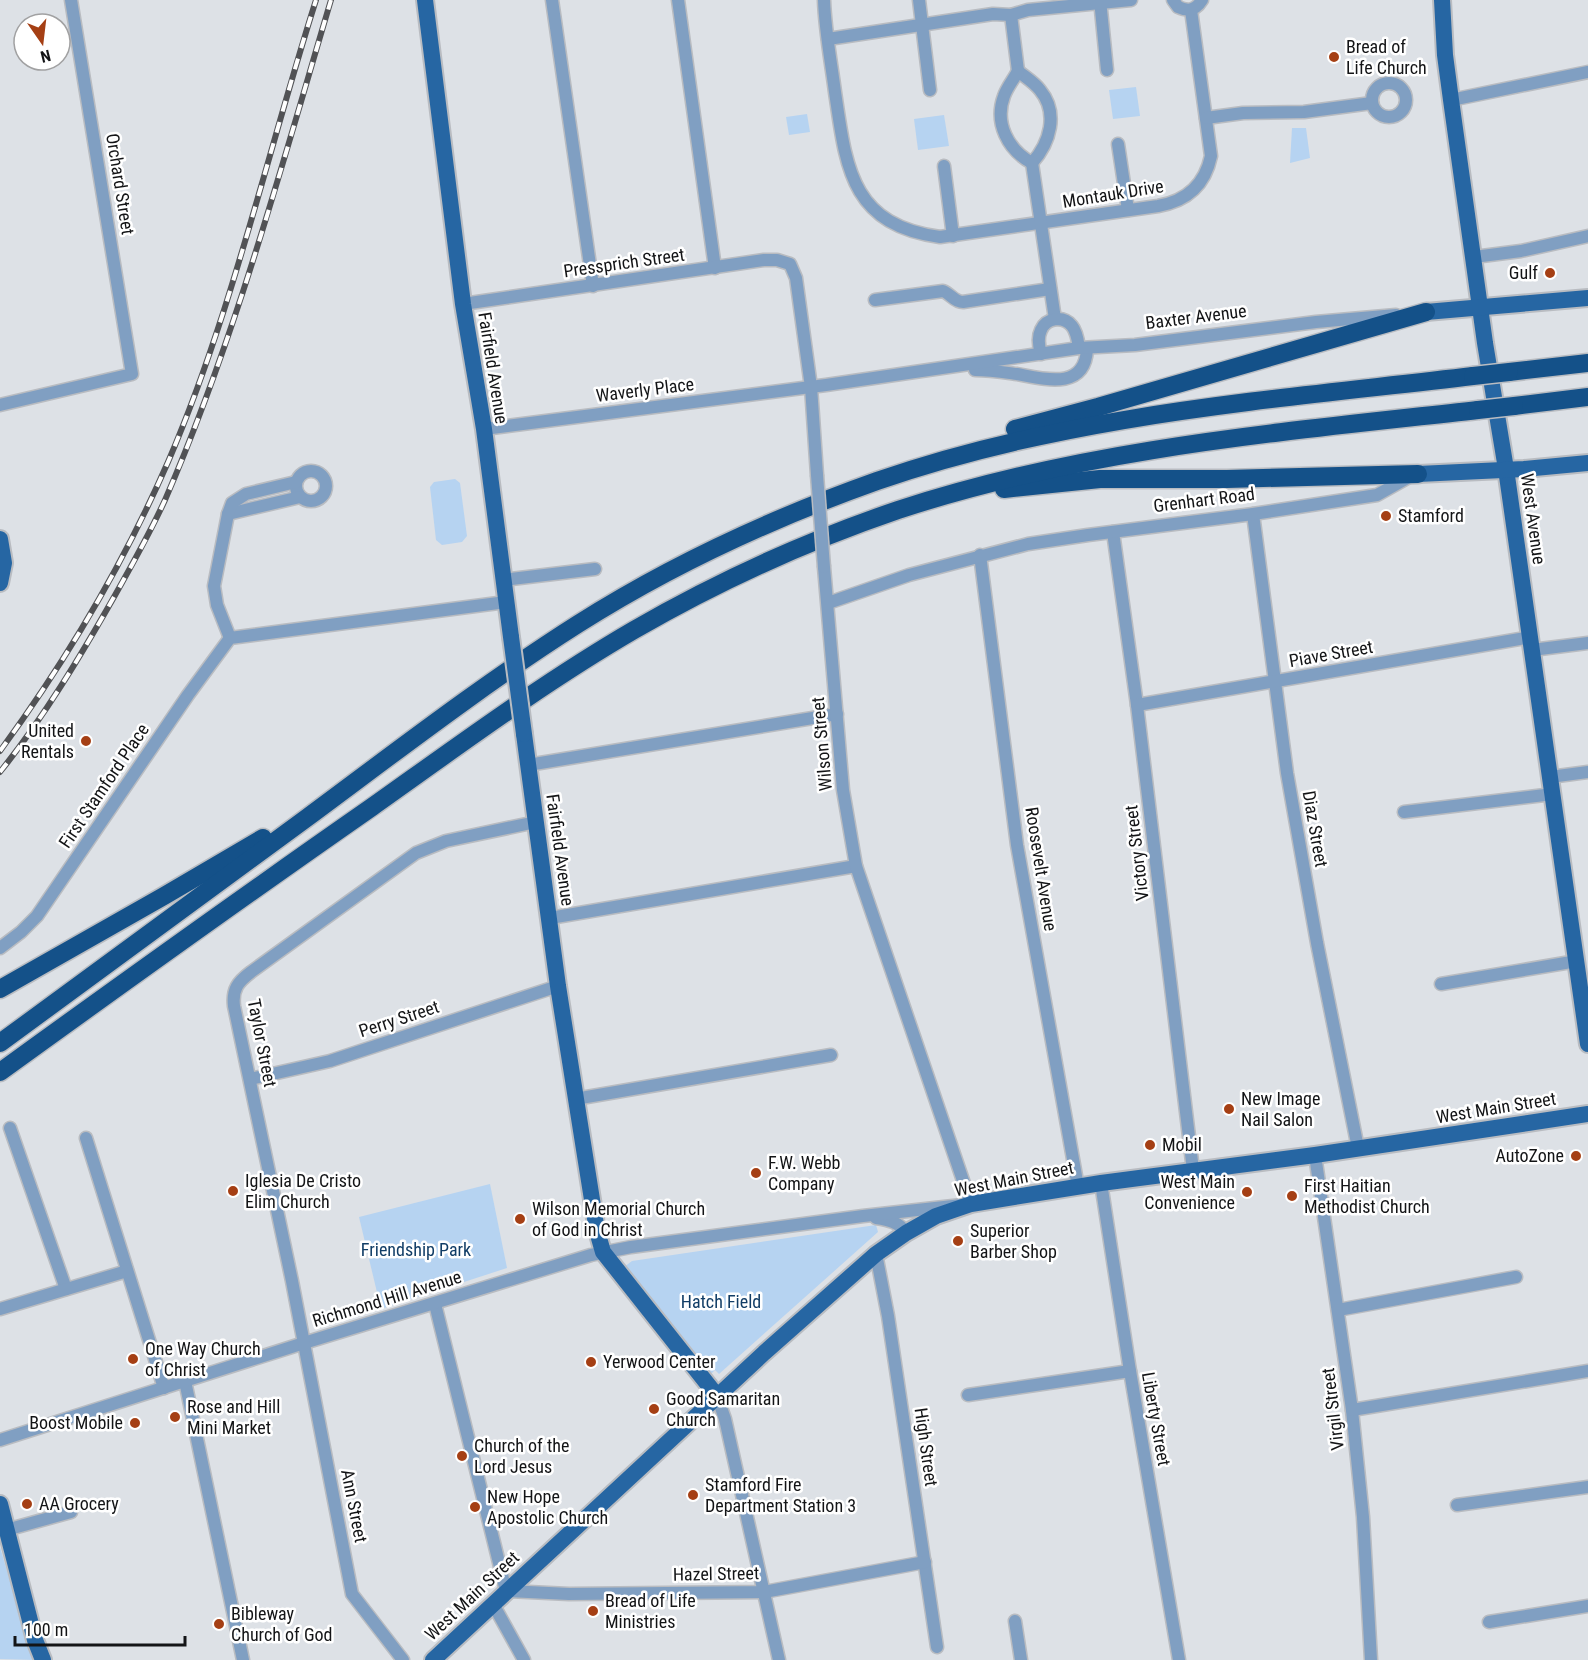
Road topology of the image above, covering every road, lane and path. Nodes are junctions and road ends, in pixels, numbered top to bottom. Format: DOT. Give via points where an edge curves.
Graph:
graph roads {
  1 [pos="71,0"];
  2 [pos="425,0"];
  3 [pos="552,0"];
  4 [pos="678,0"];
  5 [pos="824,0"];
  6 [pos="919,0"];
  7 [pos="1131,0"];
  8 [pos="1173,0"];
  9 [pos="1202,0"];
  10 [pos="1442,0"];
  11 [pos="1100,2"];
  12 [pos="1191,10"];
  13 [pos="1011,15"];
  14 [pos="922,24"];
  15 [pos="828,39"];
  16 [pos="1107,70"];
  17 [pos="1018,71"];
  18 [pos="1588,72"];
  19 [pos="930,90"];
  20 [pos="1451,100"];
  21 [pos="1372,103"];
  22 [pos="1206,118"];
  23 [pos="1118,144"];
  24 [pos="1032,163"];
  25 [pos="944,166"];
  26 [pos="1128,210"];
  27 [pos="1042,223"];
  28 [pos="953,236"];
  29 [pos="1588,236"];
  30 [pos="1474,257"];
  31 [pos="790,264"];
  32 [pos="715,268"];
  33 [pos="593,286"];
  34 [pos="1050,289"];
  35 [pos="1588,298"];
  36 [pos="875,300"];
  37 [pos="463,304"];
  38 [pos="1481,308"];
  39 [pos="1426,312"];
  40 [pos="1055,319"];
  41 [pos="1083,349"];
  42 [pos="1041,354"];
  43 [pos="1588,363"];
  44 [pos="934,370"];
  45 [pos="811,387"];
  46 [pos="1588,397"];
  47 [pos="0,405"];
  48 [pos="484,429"];
  49 [pos="1588,463"];
  50 [pos="1506,469"];
  51 [pos="1418,474"];
  52 [pos="880,480"];
  53 [pos="296,482"];
  54 [pos="300,496"];
  55 [pos="934,499"];
  56 [pos="228,514"];
  57 [pos="1253,514"];
  58 [pos="1113,532"];
  59 [pos="0,539"];
  60 [pos="980,555"];
  61 [pos="596,569"];
  62 [pos="503,580"];
  63 [pos="0,583"];
  64 [pos="506,602"];
  65 [pos="828,603"];
  66 [pos="230,638"];
  67 [pos="1588,643"];
  68 [pos="1532,644"];
  69 [pos="1274,682"];
  70 [pos="1137,705"];
  71 [pos="837,714"];
  72 [pos="528,765"];
  73 [pos="1588,772"];
  74 [pos="1550,777"];
  75 [pos="347,788"];
  76 [pos="1553,794"];
  77 [pos="1404,812"];
  78 [pos="536,822"];
  79 [pos="856,866"];
  80 [pos="550,918"];
  81 [pos="0,948"];
  82 [pos="1577,961"];
  83 [pos="1441,984"];
  84 [pos="558,986"];
  85 [pos="0,989"];
  86 [pos="0,1043"];
  87 [pos="1588,1044"];
  88 [pos="831,1055"];
  89 [pos="0,1072"];
  90 [pos="250,1079"];
  91 [pos="575,1099"];
  92 [pos="1588,1114"];
  93 [pos="10,1128"];
  94 [pos="86,1138"];
  95 [pos="1358,1148"];
  96 [pos="1315,1155"];
  97 [pos="1193,1170"];
  98 [pos="1101,1183"];
  99 [pos="1078,1186"];
  100 [pos="971,1204"];
  101 [pos="864,1216"];
  102 [pos="906,1233"];
  103 [pos="603,1252"];
  104 [pos="876,1254"];
  105 [pos="127,1271"];
  106 [pos="1516,1277"];
  107 [pos="66,1288"];
  108 [pos="435,1304"];
  109 [pos="0,1309"];
  110 [pos="1338,1310"];
  111 [pos="304,1343"];
  112 [pos="1130,1371"];
  113 [pos="1588,1371"];
  114 [pos="185,1381"];
  115 [pos="164,1388"];
  116 [pos="968,1395"];
  117 [pos="717,1396"];
  118 [pos="1352,1410"];
  119 [pos="0,1440"];
  120 [pos="1588,1488"];
  121 [pos="0,1504"];
  122 [pos="1457,1505"];
  123 [pos="71,1512"];
  124 [pos="6,1530"];
  125 [pos="925,1562"];
  126 [pos="506,1591"];
  127 [pos="764,1592"];
  128 [pos="493,1604"];
  129 [pos="1588,1606"];
  130 [pos="1015,1622"];
  131 [pos="1489,1622"];
  132 [pos="938,1647"];
  133 [pos="43,1660"];
  134 [pos="243,1660"];
  135 [pos="403,1660"];
  136 [pos="433,1660"];
  137 [pos="524,1660"];
  138 [pos="779,1660"];
  139 [pos="1022,1660"];
  140 [pos="1179,1660"];
  141 [pos="1371,1660"];
  1 -- 47 [label="street, Orchard Street" via="132,374"];
  2 -- 37 [label="main road, Fairfield Avenue"];
  3 -- 33 [label="street"];
  4 -- 32 [label="street"];
  5 -- 15 [label="street, Montauk Drive"];
  6 -- 14 [label="street"];
  7 -- 11 [label="street"];
  8 -- 12 [label="street" via="1178,7"];
  9 -- 12 [label="street"];
  10 -- 20 [label="main road, West Avenue"];
  11 -- 13 [label="street"];
  11 -- 16 [label="street"];
  12 -- 22 [label="street, Montauk Drive"];
  13 -- 14 [label="street"];
  13 -- 17 [label="street"];
  14 -- 15 [label="street"];
  14 -- 19 [label="street"];
  15 -- 28 [label="street, Montauk Drive" via="842,138 858,190 875,210 897,225 921,234"];
  17 -- 24 [label="street" via="1005,94 1002,122 1009,144"];
  17 -- 24 [label="street" via="1040,90 1051,121 1049,138"];
  18 -- 20 [label="street"];
  20 -- 30 [label="main road, West Avenue"];
  21 -- 22 [label="street"];
  22 -- 26 [label="street, Montauk Drive" via="1211,156 1196,188 1172,204"];
  23 -- 26 [label="street"];
  24 -- 27 [label="street"];
  25 -- 28 [label="street"];
  26 -- 27 [label="street, Montauk Drive"];
  27 -- 28 [label="street, Montauk Drive"];
  27 -- 34 [label="street"];
  29 -- 30 [label="street"];
  30 -- 38 [label="main road, West Avenue"];
  31 -- 32 [label="street, Pressprich Street" via="777,260"];
  31 -- 45 [label="street, Wilson Street" via="796,278"];
  32 -- 33 [label="street, Pressprich Street"];
  33 -- 37 [label="street, Pressprich Street"];
  34 -- 36 [label="street" via="963,302 943,291"];
  34 -- 40 [label="street"];
  35 -- 38 [label="main road, Baxter Avenue"];
  37 -- 48 [label="main road, Fairfield Avenue"];
  38 -- 39 [label="main road, Baxter Avenue"];
  38 -- 50 [label="main road, West Avenue"];
  39 -- 41 [label="street, Baxter Avenue"];
  39 -- 52 [label="highway" via="1017,428"];
  40 -- 41 [label="street" via="1071,324"];
  40 -- 42 [label="street" via="1041,330"];
  41 -- 42 [label="street, Baxter Avenue"];
  41 -- 44 [label="street" via="1086,357 1081,369 1065,380 994,370"];
  42 -- 44 [label="street, Baxter Avenue"];
  43 -- 52 [label="highway, bridge" via="1120,420 999,445"];
  44 -- 45 [label="street, Baxter Avenue"];
  45 -- 48 [label="street, Waverly Place"];
  45 -- 65 [label="street, Wilson Street, bridge"];
  46 -- 55 [label="highway, bridge" via="1133,452 1052,468"];
  48 -- 62 [label="main road, Fairfield Avenue"];
  49 -- 50 [label="main road, Grenhart Road"];
  50 -- 51 [label="main road, Grenhart Road"];
  50 -- 68 [label="main road, West Avenue"];
  51 -- 55 [label="highway" via="1100,478"];
  51 -- 57 [label="street, Grenhart Road" via="1377,495"];
  52 -- 75 [label="highway" via="746,534 617,600 514,666"];
  53 -- 54 [label="street"];
  53 -- 54 [label="street" via="301,474 310,471 320,474 326,482 325,492 318,499 309,501"];
  53 -- 56 [label="street" via="246,495 232,503"];
  54 -- 56 [label="street"];
  55 -- 89 [label="highway" via="857,525 743,573 600,650"];
  56 -- 66 [label="street" via="214,586"];
  57 -- 58 [label="street, Grenhart Road"];
  57 -- 69 [label="street, Diaz Street"];
  58 -- 60 [label="street, Grenhart Road"];
  58 -- 70 [label="street, Victory Street"];
  59 -- 63 [label="main road" via="4,563"];
  60 -- 65 [label="street, Grenhart Road"];
  60 -- 99 [label="street, Roosevelt Avenue" via="1017,845"];
  61 -- 62 [label="street"];
  62 -- 64 [label="main road, Fairfield Avenue"];
  64 -- 66 [label="street"];
  64 -- 72 [label="main road, Fairfield Avenue, bridge"];
  65 -- 71 [label="street, Wilson Street"];
  66 -- 81 [label="street, First Stamford Place" via="37,916"];
  67 -- 68 [label="street, Piave Street"];
  68 -- 69 [label="street, Piave Street"];
  68 -- 74 [label="main road, West Avenue"];
  69 -- 70 [label="street, Piave Street"];
  69 -- 95 [label="street, Diaz Street" via="1311,909"];
  70 -- 97 [label="street, Victory Street"];
  71 -- 72 [label="street"];
  71 -- 79 [label="street, Wilson Street" via="843,790"];
  72 -- 78 [label="main road, Fairfield Avenue"];
  73 -- 74 [label="street"];
  74 -- 76 [label="main road, West Avenue"];
  75 -- 85 [label="highway"];
  75 -- 86 [label="highway"];
  76 -- 77 [label="street"];
  76 -- 82 [label="main road, West Avenue"];
  78 -- 80 [label="main road, Fairfield Avenue"];
  78 -- 90 [label="street, Taylor Street" via="446,841 416,853 240,981 233,999"];
  79 -- 80 [label="street"];
  79 -- 100 [label="street, Wilson Street"];
  80 -- 84 [label="main road, Fairfield Avenue"];
  82 -- 83 [label="street"];
  82 -- 87 [label="main road, West Avenue"];
  84 -- 90 [label="street, Perry Street" via="330,1061"];
  84 -- 91 [label="main road, Fairfield Avenue"];
  88 -- 91 [label="street"];
  90 -- 111 [label="street, Taylor Street"];
  91 -- 103 [label="main road, Fairfield Avenue"];
  92 -- 95 [label="main road, West Main Street"];
  93 -- 107 [label="street"];
  94 -- 105 [label="street"];
  95 -- 96 [label="main road, West Main Street"];
  96 -- 97 [label="main road, West Main Street"];
  96 -- 110 [label="street, Virgil Street"];
  97 -- 98 [label="main road, West Main Street"];
  98 -- 99 [label="main road, West Main Street"];
  98 -- 112 [label="street, Liberty Street"];
  99 -- 100 [label="main road, West Main Street"];
  100 -- 101 [label="street, Richmond Hill Avenue"];
  100 -- 102 [label="main road, West Main Street" via="936,1216"];
  101 -- 102 [label="street, Richmond Hill Avenue" via="891,1221"];
  101 -- 103 [label="street, Richmond Hill Avenue"];
  102 -- 104 [label="main road, West Main Street"];
  103 -- 108 [label="street, Richmond Hill Avenue"];
  103 -- 117 [label="main road, Fairfield Avenue"];
  104 -- 117 [label="main road, West Main Street"];
  104 -- 125 [label="street, High Street"];
  105 -- 107 [label="street"];
  105 -- 115 [label="street"];
  106 -- 110 [label="street"];
  107 -- 109 [label="street"];
  108 -- 111 [label="street, Richmond Hill Avenue"];
  108 -- 126 [label="street"];
  110 -- 118 [label="street, Virgil Street"];
  111 -- 114 [label="street, Richmond Hill Avenue"];
  111 -- 135 [label="street, Ann Street" via="352,1594"];
  112 -- 116 [label="street"];
  112 -- 140 [label="street, Liberty Street"];
  113 -- 118 [label="street"];
  114 -- 115 [label="street, Richmond Hill Avenue"];
  114 -- 134 [label="street"];
  115 -- 119 [label="street, Richmond Hill Avenue"];
  117 -- 126 [label="main road, West Main Street"];
  117 -- 127 [label="street, Fairfield Avenue"];
  118 -- 141 [label="street, Virgil Street"];
  120 -- 122 [label="street"];
  121 -- 124 [label="main road"];
  123 -- 124 [label="street"];
  124 -- 133 [label="main road"];
  125 -- 127 [label="street, Hazel Street"];
  125 -- 132 [label="street, High Street"];
  126 -- 127 [label="street, Hazel Street"];
  126 -- 128 [label="main road, West Main Street"];
  127 -- 138 [label="street, Fairfield Avenue"];
  128 -- 136 [label="main road, West Main Street"];
  128 -- 137 [label="street"];
  129 -- 131 [label="street"];
  130 -- 139 [label="street"];
}
